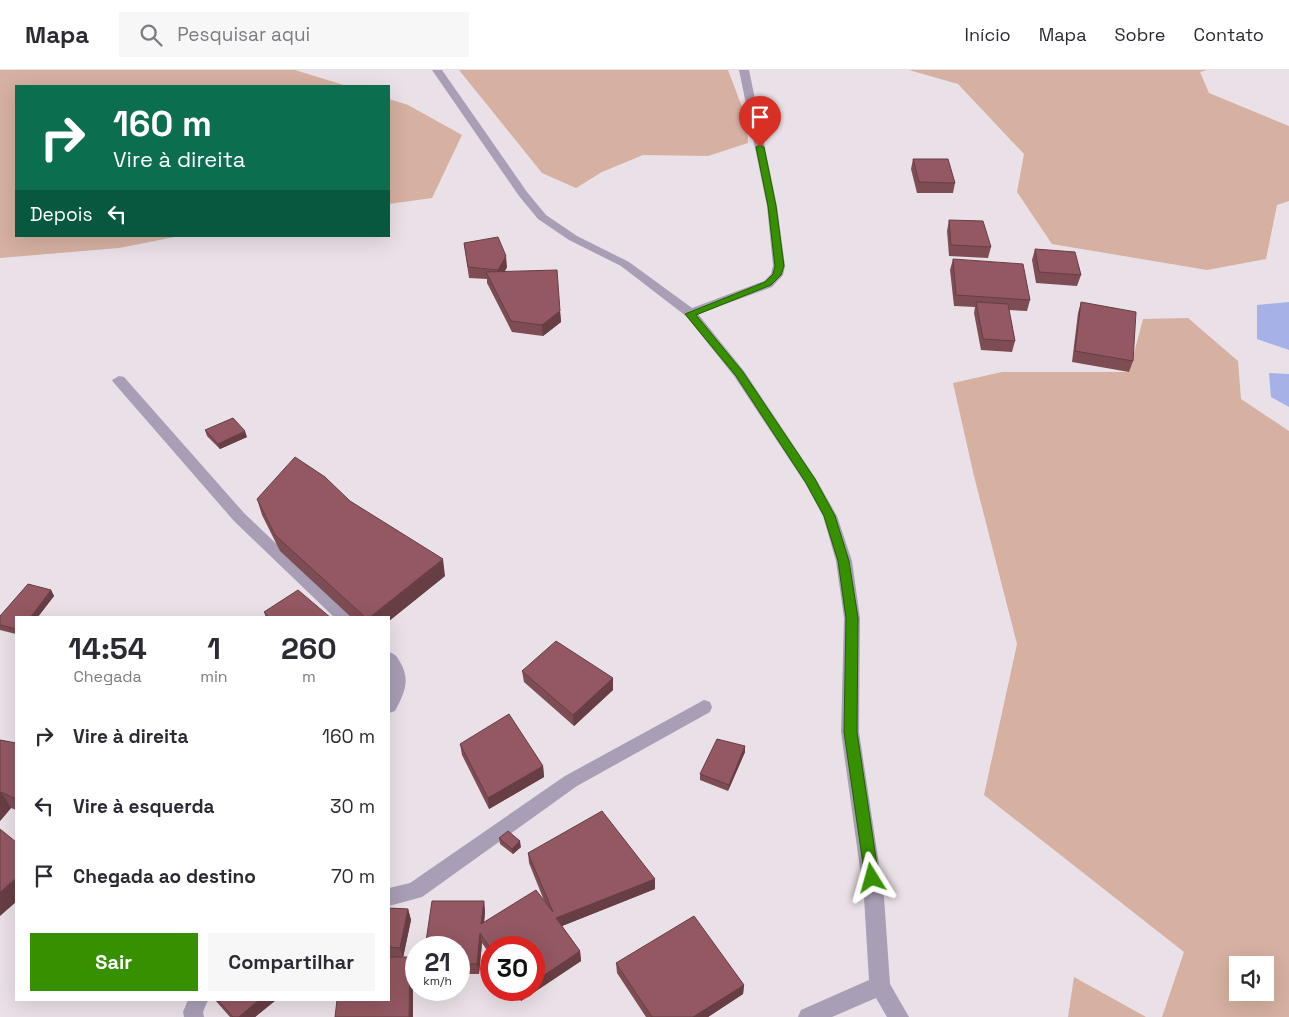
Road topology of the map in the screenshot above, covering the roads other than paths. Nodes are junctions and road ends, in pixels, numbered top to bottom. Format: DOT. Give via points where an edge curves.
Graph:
graph roads {
  1 [pos="437,70"];
  2 [pos="744,70"];
  3 [pos="690,314"];
  4 [pos="119,380"];
  5 [pos="344,616"];
  6 [pos="390,660"];
  7 [pos="390,704"];
  8 [pos="704,707"];
  9 [pos="390,897"];
  10 [pos="880,986"];
  11 [pos="198,1001"];
  12 [pos="194,1017"];
  13 [pos="808,1017"];
  14 [pos="899,1017"];
  1 -- 3 [label="street" via="542,217 573,238 625,264"];
  2 -- 3 [label="street" via="772,206 779,266 777,275 768,284"];
  3 -- 10 [label="street" via="739,374 811,482 830,516 844,561 852,618 850,732 874,897"];
  4 -- 5 [label="street" via="239,517"];
  6 -- 7 [label="street" via="399,676 397,692"];
  8 -- 9 [label="street" via="571,781 415,891"];
  10 -- 13 [label="street"];
  10 -- 14 [label="street"];
  11 -- 12 [label="street"];
}
